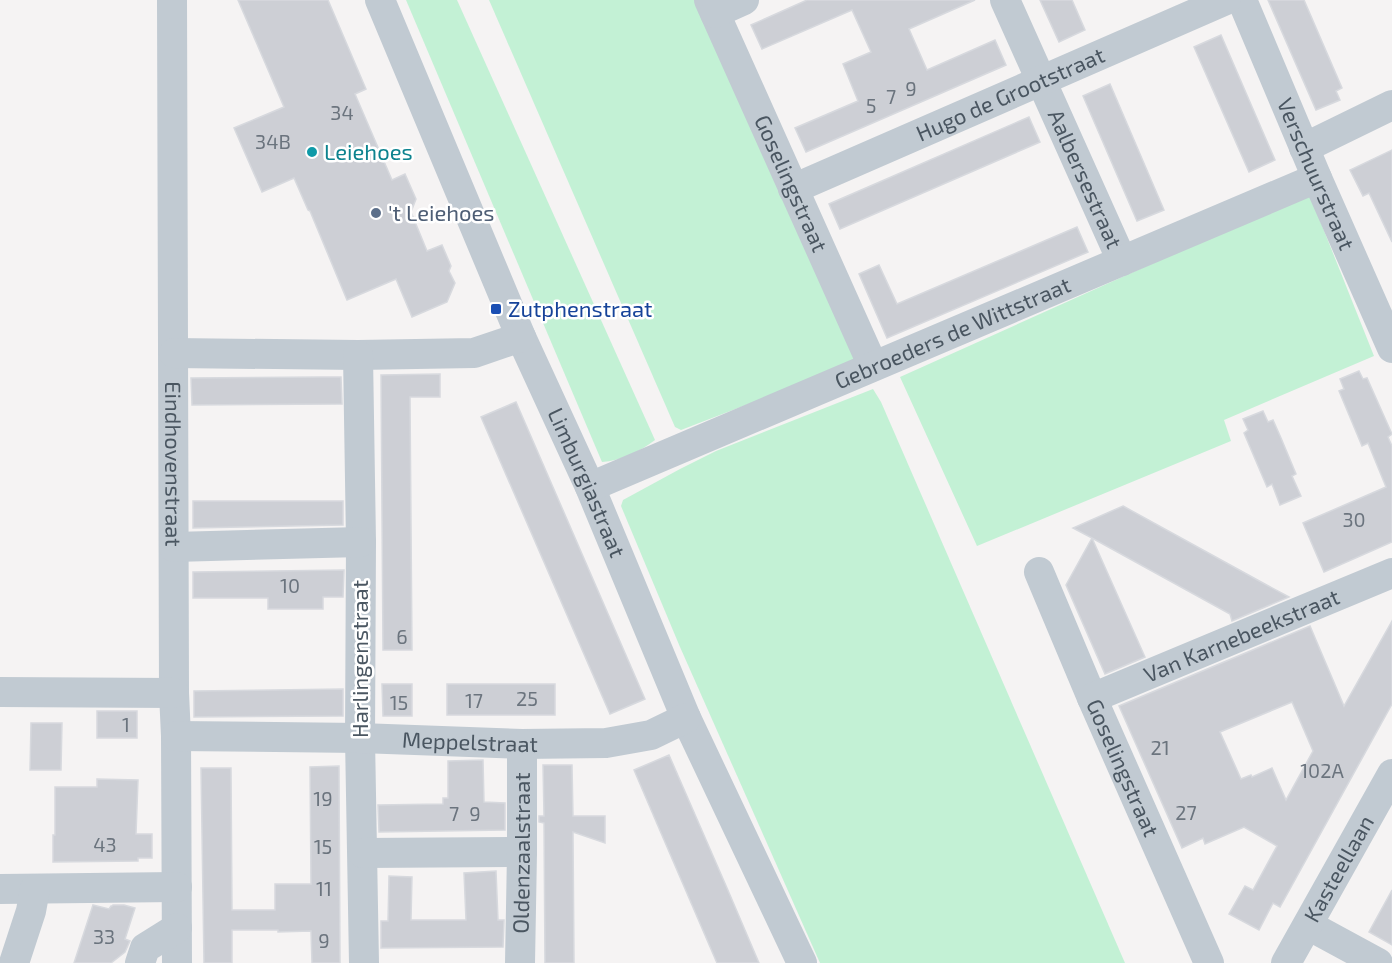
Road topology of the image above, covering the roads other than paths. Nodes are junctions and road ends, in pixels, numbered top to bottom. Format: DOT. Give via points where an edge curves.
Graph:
graph roads {
  1 [pos="172,0"];
  2 [pos="380,0"];
  3 [pos="744,0"];
  4 [pos="1005,0"];
  5 [pos="1226,0"];
  6 [pos="1242,0"];
  7 [pos="712,7"];
  8 [pos="1042,81"];
  9 [pos="1392,105"];
  10 [pos="1304,148"];
  11 [pos="1317,178"];
  12 [pos="793,189"];
  13 [pos="1122,261"];
  14 [pos="521,337"];
  15 [pos="1392,348"];
  16 [pos="174,353"];
  17 [pos="358,355"];
  18 [pos="873,366"];
  19 [pos="590,487"];
  20 [pos="361,542"];
  21 [pos="174,547"];
  22 [pos="1039,572"];
  23 [pos="1392,573"];
  24 [pos="0,692"];
  25 [pos="174,693"];
  26 [pos="1092,698"];
  27 [pos="686,718"];
  28 [pos="176,736"];
  29 [pos="360,738"];
  30 [pos="522,744"];
  31 [pos="1392,774"];
  32 [pos="522,852"];
  33 [pos="363,853"];
  34 [pos="177,887"];
  35 [pos="0,889"];
  36 [pos="35,889"];
  37 [pos="1308,925"];
  38 [pos="177,928"];
  39 [pos="14,963"];
  40 [pos="140,963"];
  41 [pos="177,963"];
  42 [pos="364,963"];
  43 [pos="520,963"];
  44 [pos="802,963"];
  45 [pos="1209,963"];
  46 [pos="1286,963"];
  47 [pos="1378,963"];
  1 -- 16 [label="street, Eindhovenstraat"];
  2 -- 14 [label="street, Limburgiastraat"];
  3 -- 7 [label="street"];
  4 -- 8 [label="street, Aalbersestraat"];
  5 -- 8 [label="street, Hugo de Grootstraat"];
  6 -- 10 [label="street, Verschuurstraat"];
  7 -- 12 [label="street, Goselingstraat"];
  8 -- 12 [label="street, Hugo de Grootstraat"];
  8 -- 13 [label="street, Aalbersestraat"];
  9 -- 10 [label="street"];
  10 -- 11 [label="street, Verschuurstraat"];
  11 -- 13 [label="street, Gebroeders de Wittstraat"];
  11 -- 15 [label="street, Verschuurstraat"];
  12 -- 18 [label="street, Goselingstraat"];
  13 -- 18 [label="street, Gebroeders de Wittstraat"];
  14 -- 17 [label="street" via="474,353"];
  14 -- 19 [label="street, Limburgiastraat"];
  16 -- 17 [label="street"];
  16 -- 21 [label="street, Eindhovenstraat"];
  17 -- 20 [label="street, Harlingenstraat"];
  18 -- 19 [label="street, Gebroeders de Wittstraat"];
  19 -- 27 [label="street, Limburgiastraat"];
  20 -- 21 [label="street"];
  20 -- 29 [label="street, Harlingenstraat"];
  21 -- 25 [label="street, Eindhovenstraat"];
  22 -- 26 [label="street, Goselingstraat"];
  23 -- 26 [label="street, Van Karnebeekstraat"];
  24 -- 25 [label="street"];
  25 -- 28 [label="street, Eindhovenstraat"];
  26 -- 45 [label="street, Goselingstraat"];
  27 -- 30 [label="street, Meppelstraat" via="651,735 606,743"];
  27 -- 44 [label="street, Limburgiastraat"];
  28 -- 29 [label="street, Meppelstraat"];
  28 -- 34 [label="street, Eindhovenstraat"];
  29 -- 30 [label="street, Meppelstraat"];
  29 -- 33 [label="street, Harlingenstraat"];
  30 -- 32 [label="street, Oldenzaalstraat"];
  31 -- 37 [label="street, Kasteellaan"];
  32 -- 33 [label="street"];
  32 -- 43 [label="street, Oldenzaalstraat"];
  33 -- 42 [label="street, Harlingenstraat"];
  34 -- 36 [label="street"];
  34 -- 38 [label="street, Eindhovenstraat"];
  35 -- 36 [label="street"];
  36 -- 39 [label="street" via="32,911"];
  37 -- 46 [label="street, Kasteellaan"];
  37 -- 47 [label="street"];
  38 -- 40 [label="street" via="145,948"];
  38 -- 41 [label="street, Eindhovenstraat"];
}
